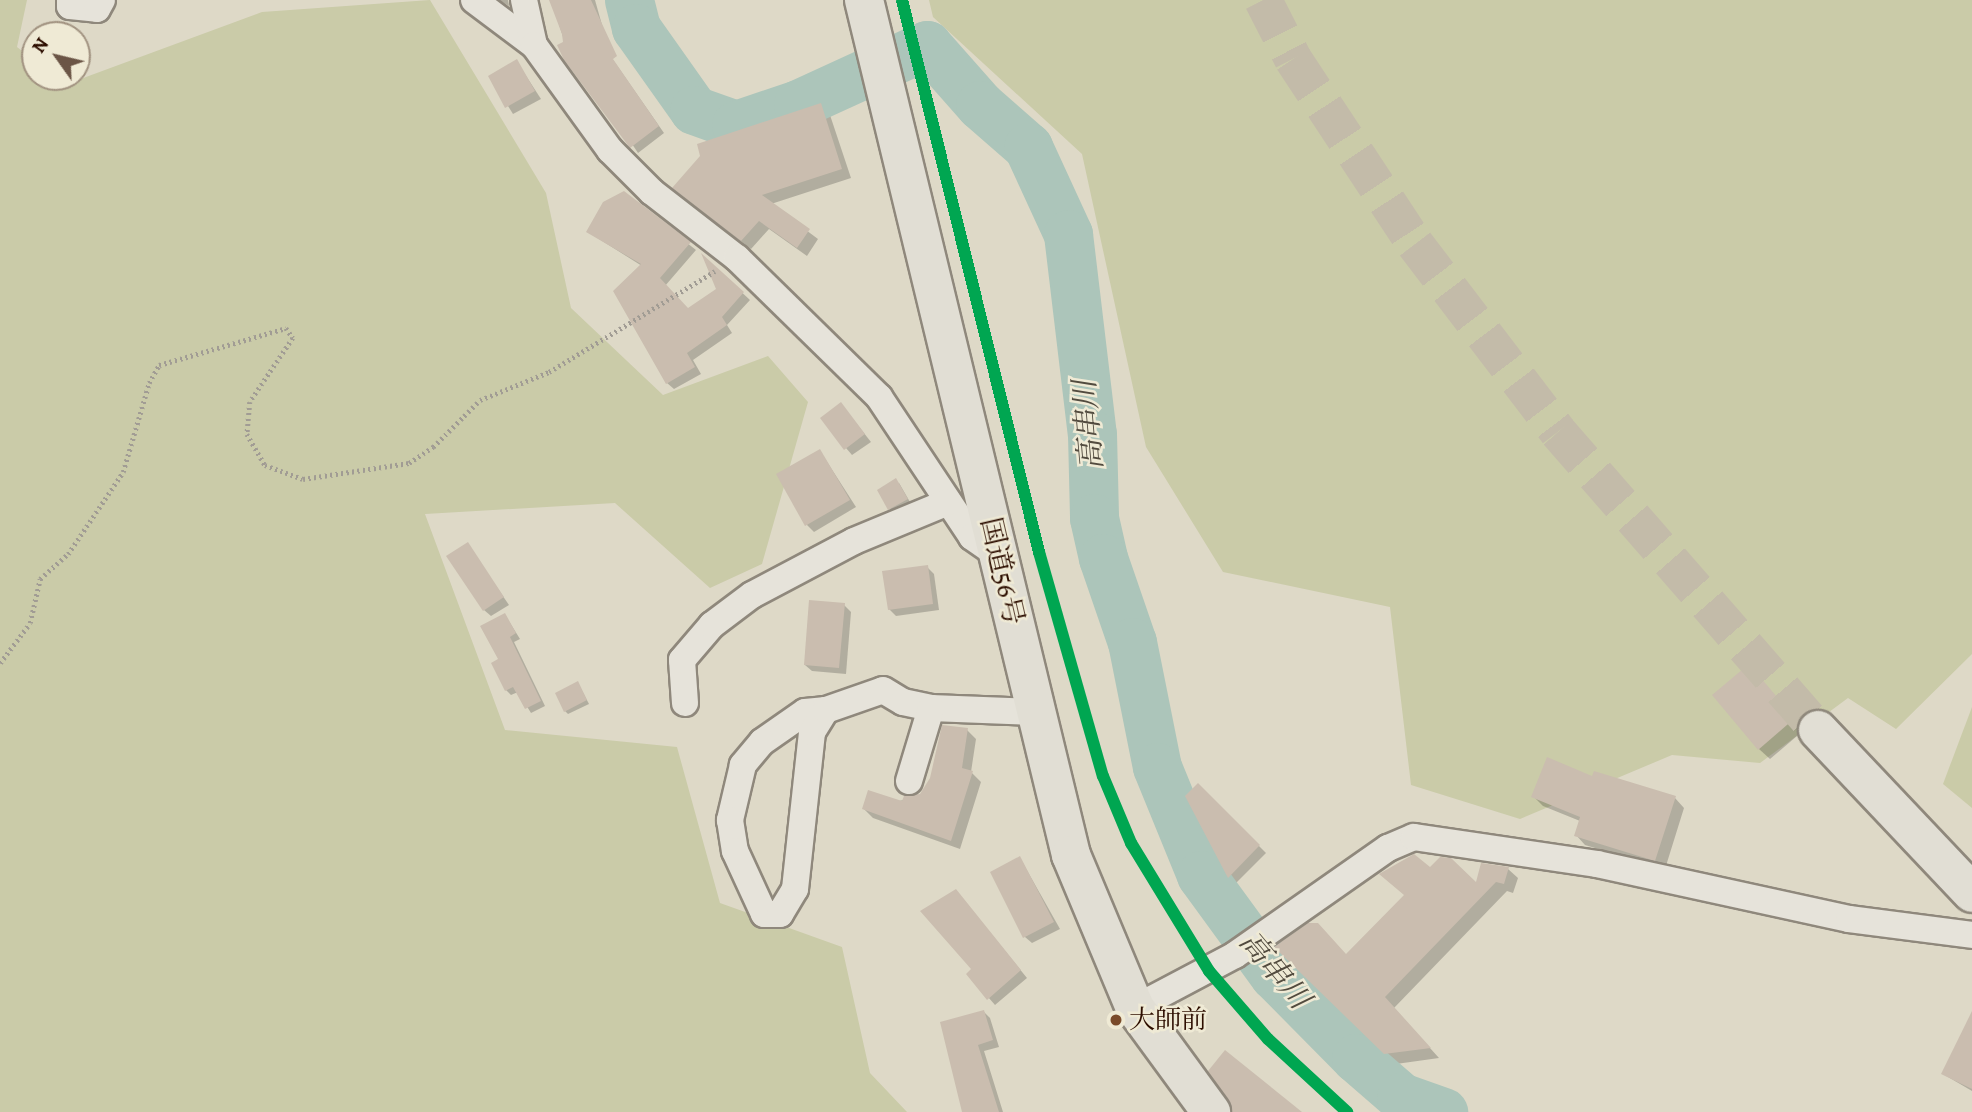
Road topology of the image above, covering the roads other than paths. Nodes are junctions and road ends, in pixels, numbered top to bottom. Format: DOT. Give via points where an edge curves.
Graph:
graph roads {
  1 [pos="70,0"];
  2 [pos="102,0"];
  3 [pos="474,0"];
  4 [pos="524,0"];
  5 [pos="866,10"];
  6 [pos="534,45"];
  7 [pos="948,502"];
  8 [pos="999,556"];
  9 [pos="685,703"];
  10 [pos="931,708"];
  11 [pos="826,710"];
  12 [pos="1035,712"];
  13 [pos="1818,730"];
  14 [pos="909,780"];
  15 [pos="1972,893"];
  16 [pos="1970,937"];
  17 [pos="1135,1008"];
  18 [pos="1211,1112"];
  1 -- 2 [label="street" via="70,6 97,9"];
  3 -- 6 [label="street"];
  4 -- 6 [label="street"];
  5 -- 8 [label="highway, 国道56号"];
  6 -- 7 [label="street" via="610,150 652,192 737,258 878,397"];
  7 -- 8 [label="street" via="972,537"];
  7 -- 9 [label="street" via="854,541 752,595 712,625 682,660"];
  8 -- 12 [label="highway, 国道56号"];
  10 -- 11 [label="street" via="903,702 883,690"];
  10 -- 12 [label="street"];
  10 -- 14 [label="street"];
  11 -- 11 [label="street" via="811,732 795,889 780,914 764,914 735,851 730,820 743,765 762,742 805,712"];
  12 -- 17 [label="highway, 国道56号" via="1072,855"];
  13 -- 15 [label="highway"];
  16 -- 17 [label="street" via="1849,919 1597,864 1414,837 1388,848 1236,955"];
  17 -- 18 [label="highway, 国道56号"];
}
